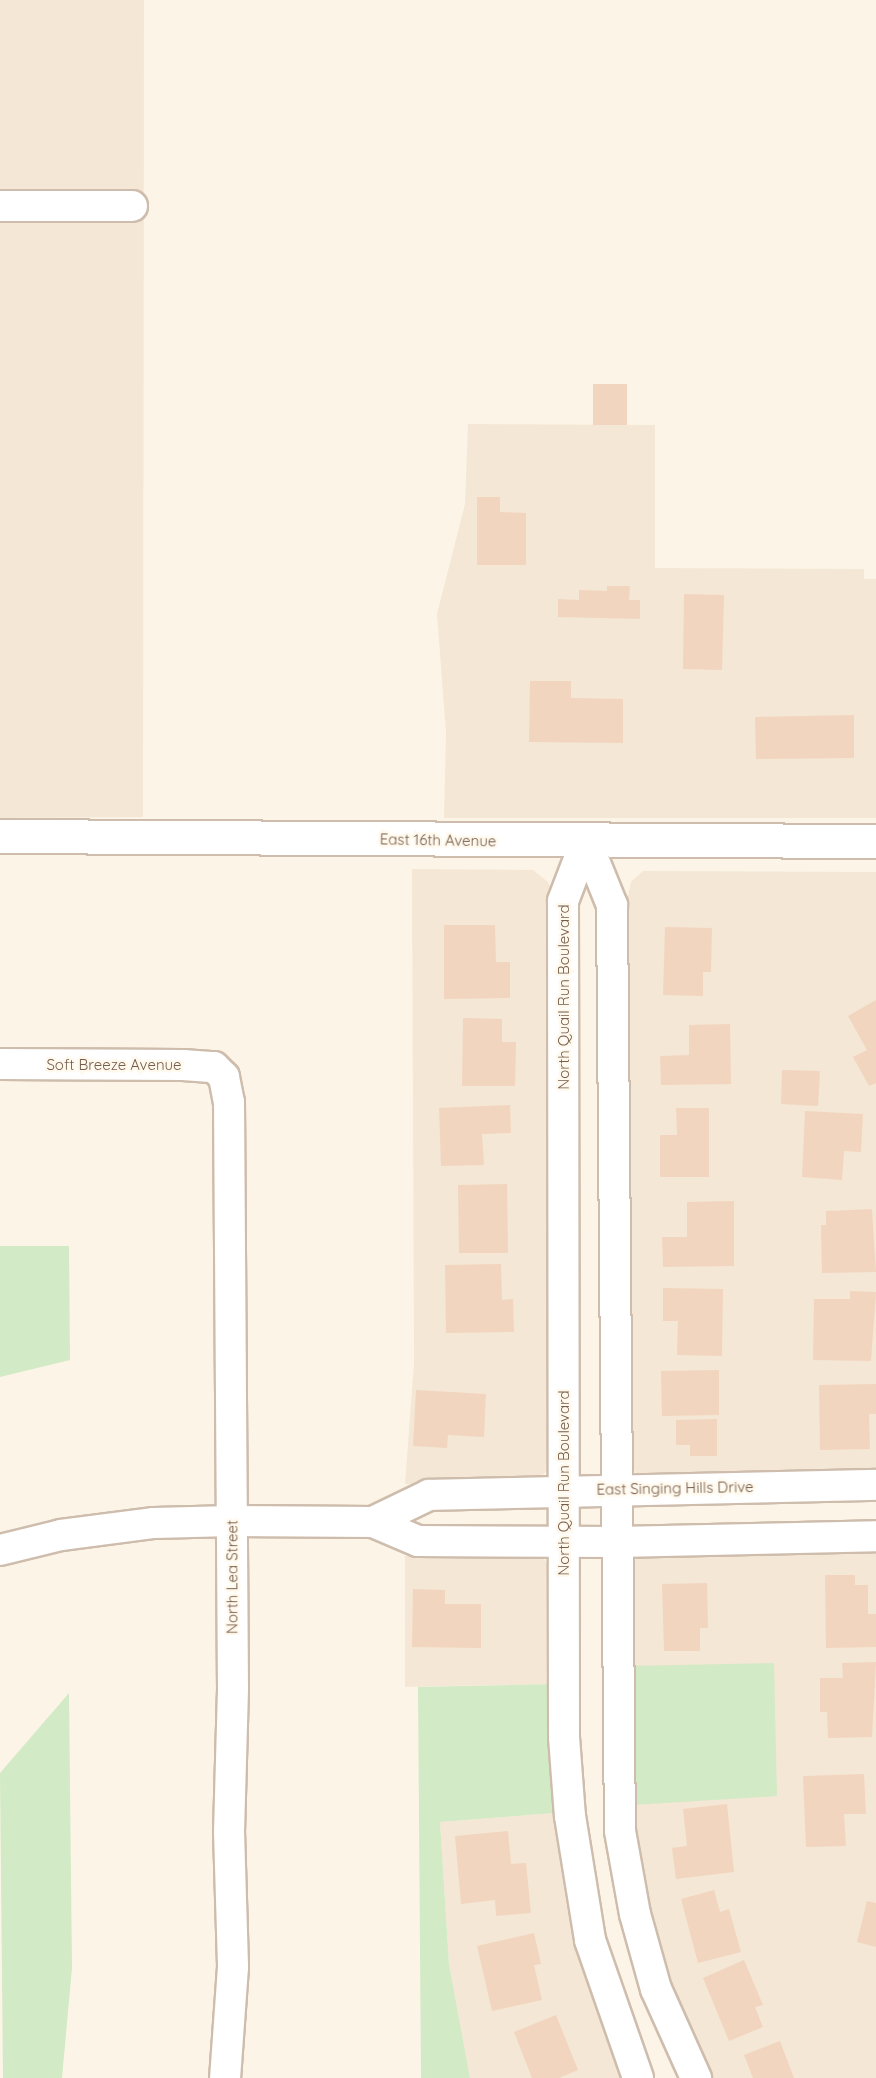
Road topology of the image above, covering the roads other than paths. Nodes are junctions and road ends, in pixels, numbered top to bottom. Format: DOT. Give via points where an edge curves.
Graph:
graph roads {
  1 [pos="0,206"];
  2 [pos="132,206"];
  3 [pos="0,836"];
  4 [pos="586,841"];
  5 [pos="876,841"];
  6 [pos="0,1064"];
  7 [pos="225,1077"];
  8 [pos="876,1485"];
  9 [pos="617,1489"];
  10 [pos="564,1490"];
  11 [pos="232,1521"];
  12 [pos="373,1522"];
  13 [pos="876,1536"];
  14 [pos="564,1541"];
  15 [pos="618,1542"];
  16 [pos="0,1550"];
  17 [pos="225,2078"];
  18 [pos="638,2078"];
  19 [pos="696,2078"];
  1 -- 2 [label="street"];
  3 -- 4 [label="street, East 16th Avenue"];
  4 -- 5 [label="street, East 16th Avenue"];
  4 -- 9 [label="street" via="612,905"];
  4 -- 10 [label="street, North Quail Run Boulevard" via="563,901"];
  6 -- 7 [label="street, Soft Breeze Avenue" via="183,1065 214,1067"];
  7 -- 11 [label="street, North Lea Street" via="229,1102"];
  8 -- 9 [label="street, East Singing Hills Drive"];
  9 -- 10 [label="street, East Singing Hills Drive"];
  9 -- 15 [label="street"];
  10 -- 12 [label="street, East Singing Hills Drive" via="429,1495"];
  10 -- 14 [label="street, North Quail Run Boulevard"];
  11 -- 12 [label="street, East Singing Hills Drive"];
  11 -- 16 [label="street, East Singing Hills Drive" via="62,1534"];
  11 -- 17 [label="street, North Lea Street" via="229,1831 233,1967"];
  12 -- 14 [label="street, East Singing Hills Drive" via="418,1541"];
  13 -- 15 [label="street, East Singing Hills Drive"];
  14 -- 15 [label="street, East Singing Hills Drive"];
  14 -- 18 [label="street, North Quail Run Boulevard" via="564,1737 572,1826 590,1940"];
  15 -- 19 [label="street" via="620,1831 635,1914 656,1989"];
}
